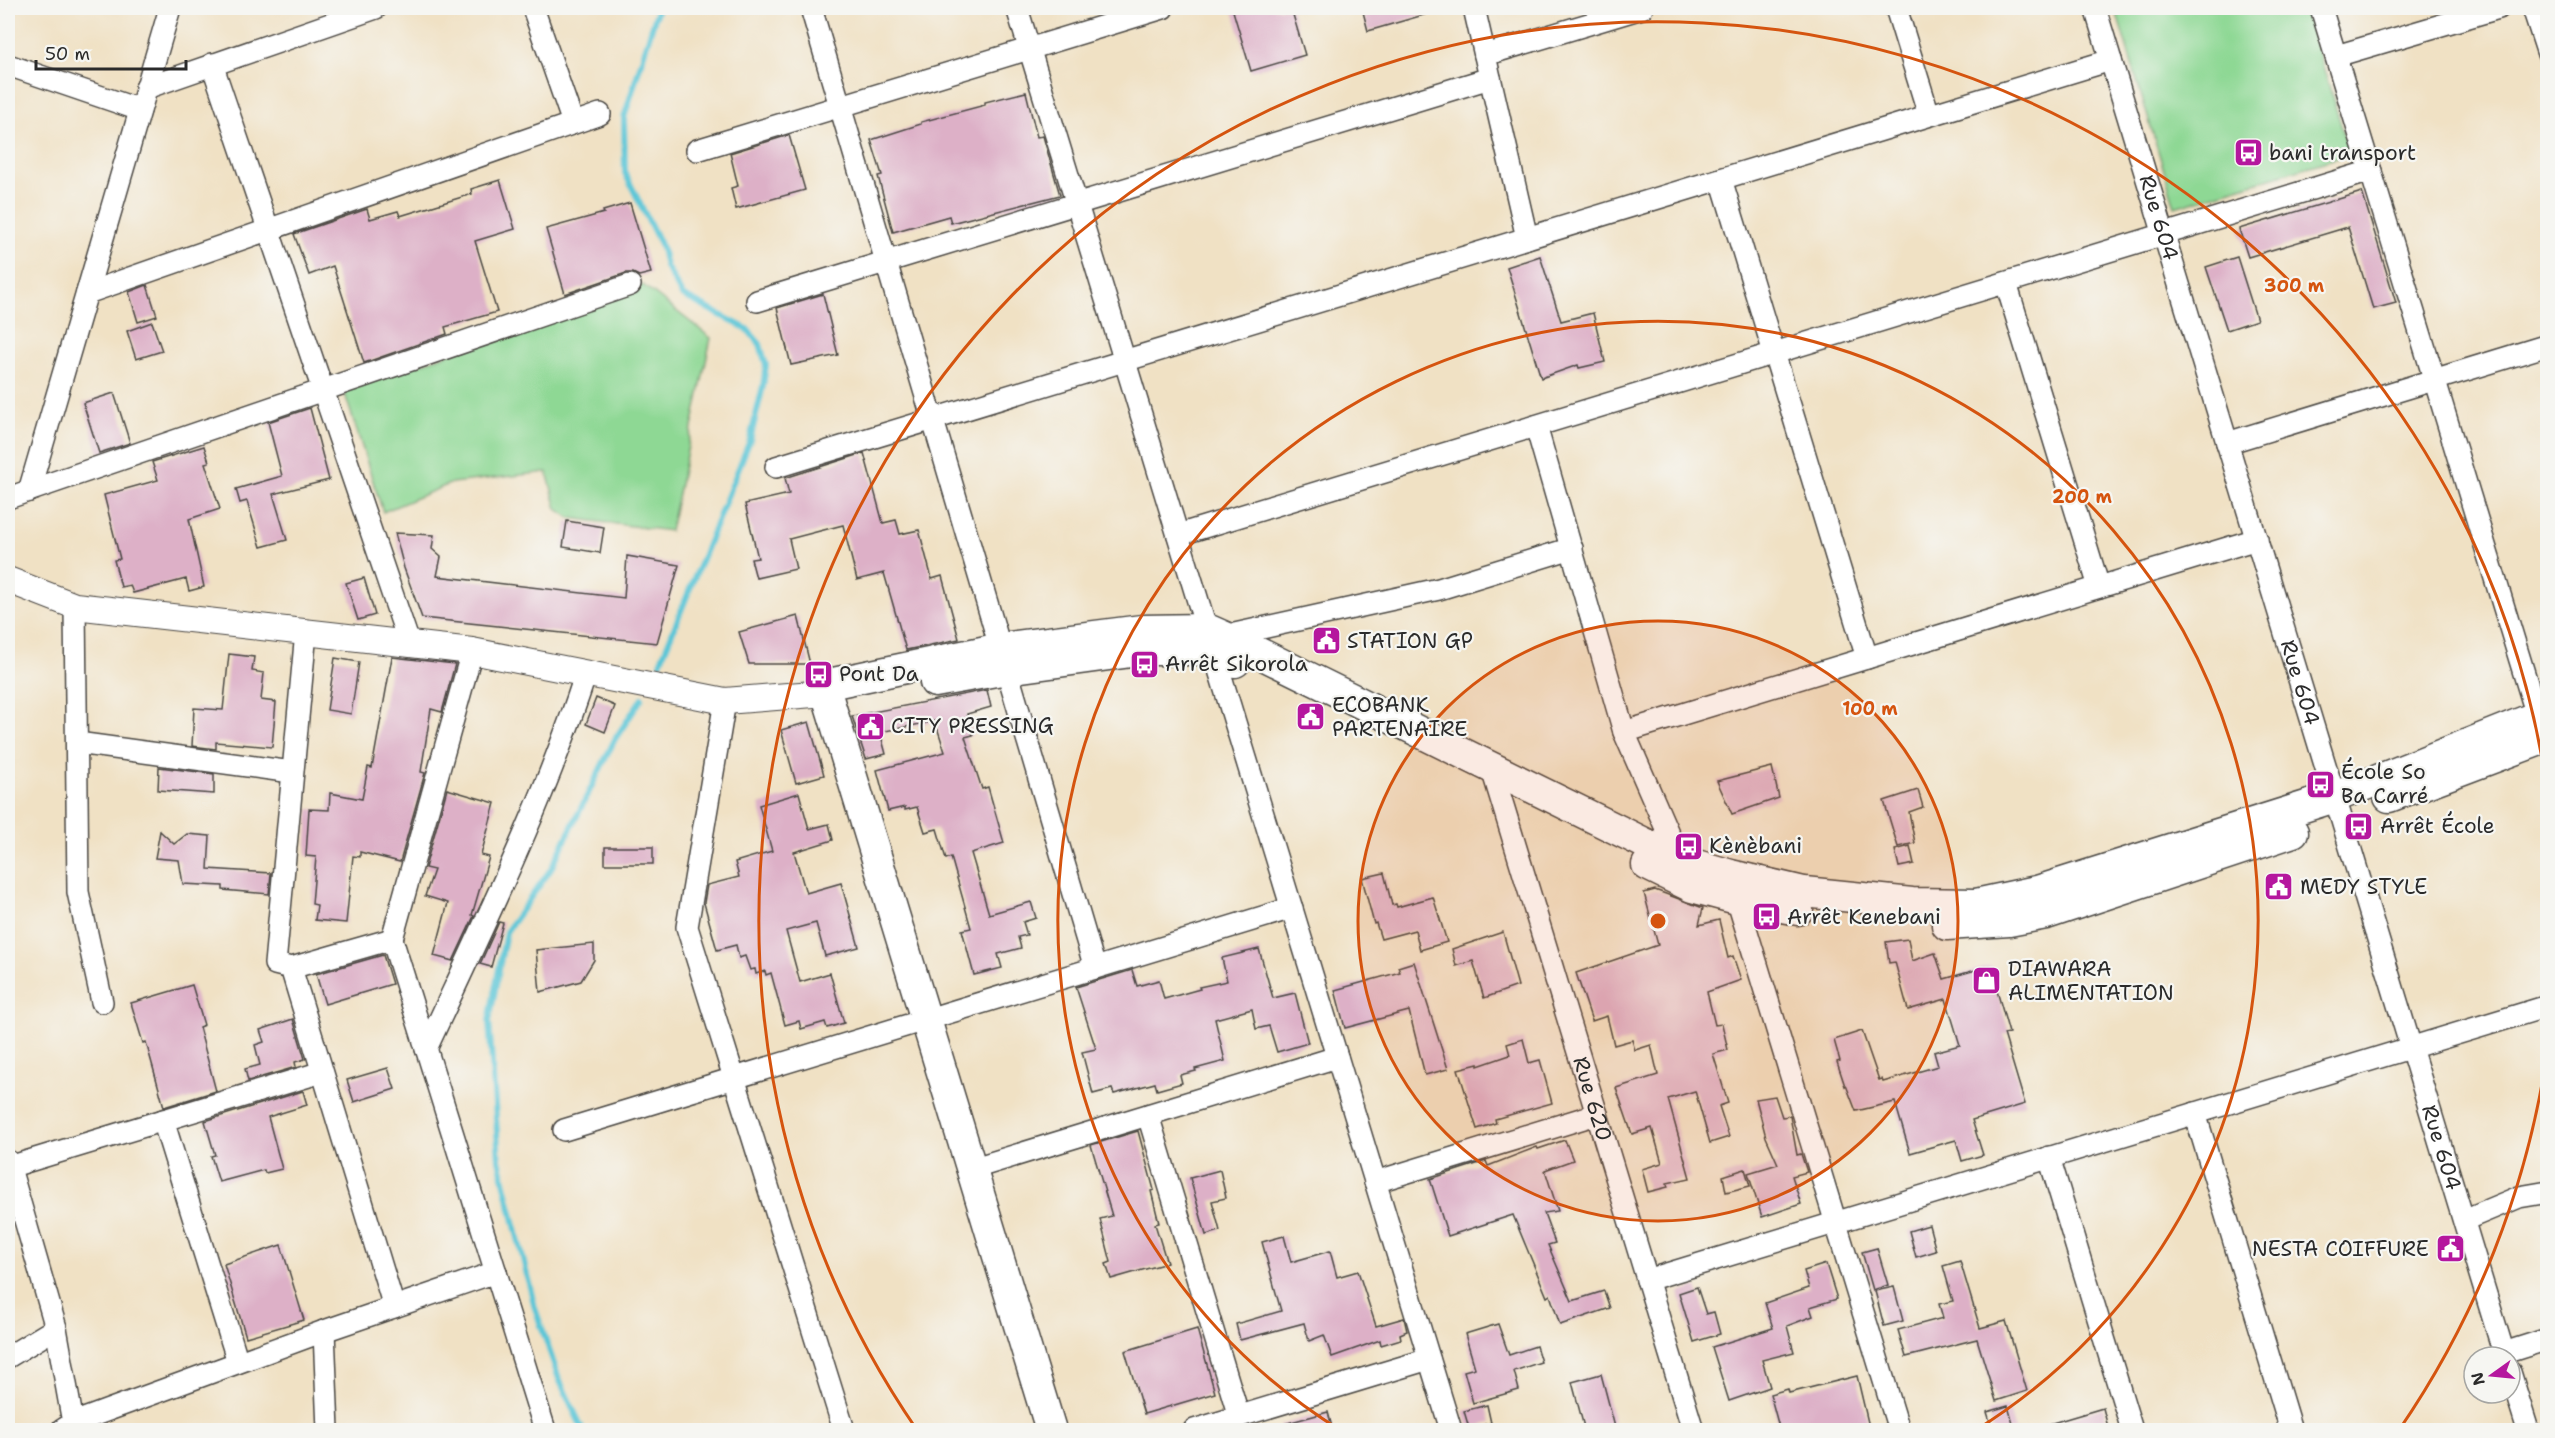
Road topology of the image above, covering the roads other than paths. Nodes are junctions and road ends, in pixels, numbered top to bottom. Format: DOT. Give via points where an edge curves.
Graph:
graph roads {
  1 [pos="170,8"];
  2 [pos="376,8"];
  3 [pos="533,8"];
  4 [pos="811,8"];
  5 [pos="1017,8"];
  6 [pos="1163,8"];
  7 [pos="1474,8"];
  8 [pos="1642,8"];
  9 [pos="1896,8"];
  10 [pos="2095,8"];
  11 [pos="2321,8"];
  12 [pos="2499,8"];
  13 [pos="2533,8"];
  14 [pos="1606,13"];
  15 [pos="1030,48"];
  16 [pos="2547,54"];
  17 [pos="1485,55"];
  18 [pos="2336,56"];
  19 [pos="2110,60"];
  20 [pos="212,64"];
  21 [pos="8,65"];
  22 [pos="1490,78"];
  23 [pos="146,88"];
  24 [pos="840,106"];
  25 [pos="140,110"];
  26 [pos="600,114"];
  27 [pos="1929,115"];
  28 [pos="573,123"];
  29 [pos="697,150"];
  30 [pos="2371,171"];
  31 [pos="1721,178"];
  32 [pos="1077,204"];
  33 [pos="268,230"];
  34 [pos="2164,234"];
  35 [pos="1527,238"];
  36 [pos="886,262"];
  37 [pos="2006,282"];
  38 [pos="630,285"];
  39 [pos="87,293"];
  40 [pos="757,301"];
  41 [pos="2547,345"];
  42 [pos="1774,353"];
  43 [pos="1125,360"];
  44 [pos="2434,380"];
  45 [pos="323,390"];
  46 [pos="933,419"];
  47 [pos="1536,426"];
  48 [pos="2227,443"];
  49 [pos="776,467"];
  50 [pos="29,491"];
  51 [pos="8,498"];
  52 [pos="1178,535"];
  53 [pos="2256,539"];
  54 [pos="1572,548"];
  55 [pos="8,580"];
  56 [pos="2099,587"];
  57 [pos="75,606"];
  58 [pos="306,632"];
  59 [pos="1214,639"];
  60 [pos="409,643"];
  61 [pos="472,651"];
  62 [pos="1867,658"];
  63 [pos="1004,659"];
  64 [pos="586,673"];
  65 [pos="826,693"];
  66 [pos="724,701"];
  67 [pos="2544,726"];
  68 [pos="1624,732"];
  69 [pos="77,743"];
  70 [pos="292,772"];
  71 [pos="1495,780"];
  72 [pos="2338,807"];
  73 [pos="1679,860"];
  74 [pos="1692,887"];
  75 [pos="1737,899"];
  76 [pos="1292,909"];
  77 [pos="392,939"];
  78 [pos="291,968"];
  79 [pos="1095,968"];
  80 [pos="102,1002"];
  81 [pos="2547,1006"];
  82 [pos="926,1020"];
  83 [pos="2411,1047"];
  84 [pos="426,1049"];
  85 [pos="1337,1058"];
  86 [pos="322,1071"];
  87 [pos="734,1078"];
  88 [pos="2195,1113"];
  89 [pos="1597,1114"];
  90 [pos="1148,1115"];
  91 [pos="164,1120"];
  92 [pos="564,1130"];
  93 [pos="2049,1157"];
  94 [pos="8,1164"];
  95 [pos="971,1169"];
  96 [pos="1375,1182"];
  97 [pos="2547,1192"];
  98 [pos="2464,1220"];
  99 [pos="1836,1223"];
  100 [pos="496,1272"];
  101 [pos="1647,1280"];
  102 [pos="394,1307"];
  103 [pos="56,1328"];
  104 [pos="324,1331"];
  105 [pos="2547,1340"];
  106 [pos="2501,1345"];
  107 [pos="2522,1353"];
  108 [pos="8,1357"];
  109 [pos="1429,1359"];
  110 [pos="238,1362"];
  111 [pos="2520,1405"];
  112 [pos="1239,1417"];
  113 [pos="67,1427"];
  114 [pos="328,1431"];
  115 [pos="545,1431"];
  116 [pos="844,1431"];
  117 [pos="1051,1431"];
  118 [pos="1194,1431"];
  119 [pos="1451,1431"];
  120 [pos="1693,1431"];
  121 [pos="1899,1431"];
  122 [pos="2132,1431"];
  123 [pos="2291,1431"];
  124 [pos="2528,1431"];
  1 -- 23 [label="street"];
  2 -- 20 [label="street"];
  3 -- 28 [label="street"];
  4 -- 24 [label="street"];
  5 -- 15 [label="street"];
  6 -- 15 [label="street"];
  7 -- 17 [label="street"];
  8 -- 14 [label="street"];
  9 -- 27 [label="street"];
  10 -- 19 [label="street, Rue 604"];
  11 -- 18 [label="street"];
  12 -- 18 [label="street"];
  13 -- 16 [label="street"];
  14 -- 17 [label="street"];
  15 -- 24 [label="street"];
  15 -- 32 [label="street"];
  17 -- 22 [label="street"];
  18 -- 30 [label="street"];
  19 -- 27 [label="street"];
  19 -- 34 [label="street, Rue 604"];
  20 -- 23 [label="street"];
  20 -- 33 [label="street"];
  21 -- 25 [label="street"];
  22 -- 32 [label="street"];
  22 -- 35 [label="street"];
  23 -- 25 [label="street"];
  24 -- 29 [label="street"];
  24 -- 36 [label="street"];
  25 -- 39 [label="street"];
  26 -- 28 [label="street"];
  27 -- 31 [label="street"];
  28 -- 33 [label="street"];
  30 -- 34 [label="street"];
  30 -- 44 [label="street"];
  31 -- 35 [label="street"];
  31 -- 42 [label="street"];
  32 -- 36 [label="street"];
  32 -- 43 [label="street"];
  33 -- 39 [label="street"];
  33 -- 45 [label="street"];
  34 -- 37 [label="street"];
  34 -- 48 [label="street, Rue 604"];
  35 -- 43 [label="street"];
  36 -- 40 [label="street"];
  36 -- 46 [label="street"];
  37 -- 42 [label="street"];
  37 -- 56 [label="street"];
  38 -- 45 [label="street"];
  39 -- 50 [label="street"];
  41 -- 44 [label="street"];
  42 -- 47 [label="street"];
  42 -- 62 [label="street"];
  43 -- 46 [label="street"];
  43 -- 52 [label="street"];
  44 -- 48 [label="street"];
  44 -- 67 [label="street"];
  45 -- 50 [label="street"];
  45 -- 60 [label="street"];
  46 -- 49 [label="street"];
  46 -- 63 [label="street"];
  47 -- 52 [label="street"];
  47 -- 54 [label="street"];
  48 -- 53 [label="street, Rue 604"];
  50 -- 51 [label="street"];
  52 -- 59 [label="street"];
  53 -- 56 [label="street"];
  53 -- 72 [label="street, Rue 604"];
  54 -- 59 [label="street" via="1439,589"];
  54 -- 68 [label="street"];
  55 -- 57 [label="street"];
  56 -- 62 [label="street"];
  57 -- 58 [label="street"];
  57 -- 69 [label="street"];
  58 -- 60 [label="street"];
  58 -- 70 [label="street"];
  59 -- 63 [label="main road" via="1146,650"];
  59 -- 71 [label="main road" via="1223,657"];
  59 -- 76 [label="street"];
  60 -- 61 [label="street"];
  61 -- 64 [label="street"];
  61 -- 77 [label="street"];
  62 -- 68 [label="street"];
  63 -- 65 [label="main road"];
  63 -- 79 [label="street"];
  64 -- 66 [label="street"];
  64 -- 84 [label="street" via="566,736 508,873"];
  65 -- 66 [label="street"];
  65 -- 82 [label="main road"];
  66 -- 87 [label="street" via="687,927"];
  67 -- 72 [label="main road"];
  68 -- 73 [label="street"];
  69 -- 70 [label="street"];
  69 -- 80 [label="street" via="78,892"];
  70 -- 78 [label="street" via="275,964"];
  71 -- 73 [label="main road"];
  71 -- 74 [label="main road"];
  71 -- 89 [label="street, Rue 620"];
  72 -- 73 [label="main road" via="2037,891 1976,904 1912,903 1804,892"];
  72 -- 75 [label="main road" via="2046,914 2009,921 1910,923 1850,918"];
  72 -- 83 [label="street, Rue 604"];
  73 -- 74 [label="street"];
  74 -- 75 [label="main road"];
  75 -- 99 [label="street"];
  76 -- 79 [label="street"];
  76 -- 85 [label="street"];
  77 -- 78 [label="street"];
  77 -- 84 [label="street"];
  78 -- 86 [label="street"];
  79 -- 82 [label="street"];
  81 -- 83 [label="street"];
  82 -- 87 [label="street"];
  82 -- 95 [label="main road"];
  83 -- 88 [label="street"];
  83 -- 98 [label="street, Rue 604"];
  84 -- 100 [label="street"];
  85 -- 90 [label="street"];
  85 -- 96 [label="street"];
  86 -- 91 [label="street"];
  86 -- 102 [label="street"];
  87 -- 92 [label="street"];
  87 -- 116 [label="street"];
  88 -- 93 [label="street"];
  88 -- 123 [label="street"];
  89 -- 96 [label="street"];
  89 -- 101 [label="street, Rue 620"];
  90 -- 95 [label="street"];
  90 -- 112 [label="street"];
  91 -- 94 [label="street"];
  91 -- 110 [label="street"];
  93 -- 99 [label="street"];
  93 -- 122 [label="street"];
  94 -- 103 [label="street"];
  95 -- 117 [label="main road"];
  96 -- 109 [label="street"];
  97 -- 98 [label="street" via="2519,1197"];
  98 -- 106 [label="street, Rue 604"];
  99 -- 101 [label="street"];
  99 -- 121 [label="street"];
  100 -- 102 [label="street"];
  100 -- 115 [label="street"];
  101 -- 120 [label="street, Rue 620"];
  102 -- 104 [label="street"];
  103 -- 108 [label="street"];
  103 -- 113 [label="street"];
  104 -- 110 [label="street"];
  104 -- 114 [label="street"];
  105 -- 107 [label="street"];
  109 -- 112 [label="street"];
  109 -- 119 [label="street"];
  110 -- 113 [label="street"];
  111 -- 124 [label="street, Rue 604"];
  112 -- 118 [label="street"];
}
